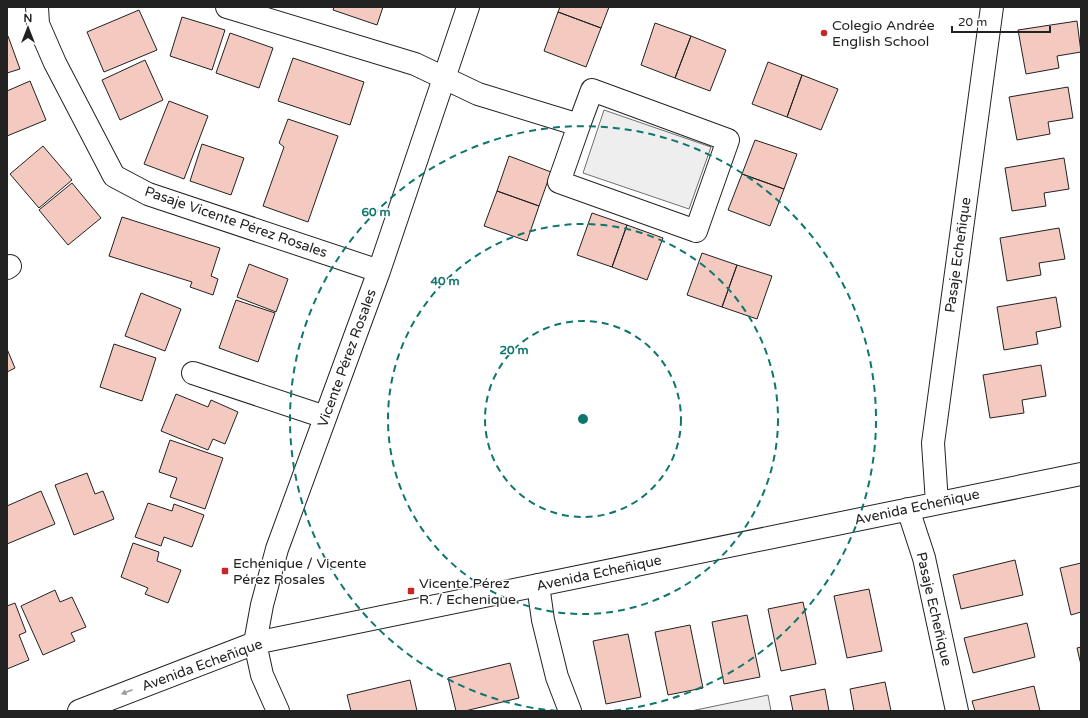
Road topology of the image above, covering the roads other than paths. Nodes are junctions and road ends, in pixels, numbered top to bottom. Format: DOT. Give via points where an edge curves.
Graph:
graph roads {
  1 [pos="37,7"];
  2 [pos="227,7"];
  3 [pos="468,7"];
  4 [pos="992,7"];
  5 [pos="444,77"];
  6 [pos="579,125"];
  7 [pos="379,270"];
  8 [pos="193,373"];
  9 [pos="325,417"];
  10 [pos="1081,474"];
  11 [pos="937,503"];
  12 [pos="908,509"];
  13 [pos="538,585"];
  14 [pos="255,643"];
  15 [pos="79,711"];
  16 [pos="278,711"];
  17 [pos="570,711"];
  18 [pos="956,711"];
  1 -- 7 [label="street, Pasaje Vicente Pérez Rosales" via="38,24 55,63 114,176 148,194"];
  2 -- 5 [label="street" via="415,64"];
  3 -- 5 [label="street, Vicente Pérez Rosales"];
  4 -- 11 [label="street, Pasaje Echeñique" via="933,443"];
  5 -- 6 [label="street" via="478,94"];
  5 -- 7 [label="street, Vicente Pérez Rosales"];
  6 -- 6 [label="street" via="592,90 728,140 696,230 559,182"];
  7 -- 9 [label="street, Vicente Pérez Rosales"];
  8 -- 9 [label="street"];
  9 -- 14 [label="street, Vicente Pérez Rosales" via="277,549"];
  10 -- 11 [label="street, Avenida Echeñique"];
  11 -- 12 [label="street, Avenida Echeñique"];
  12 -- 13 [label="street, Avenida Echeñique"];
  12 -- 18 [label="street, Pasaje Echeñique" via="924,558"];
  13 -- 14 [label="street, Avenida Echeñique"];
  13 -- 17 [label="street" via="543,620 557,677"];
  14 -- 15 [label="street, Avenida Echeñique, one-way"];
  14 -- 16 [label="street, Vicente Pérez Rosales" via="262,675"];
}
